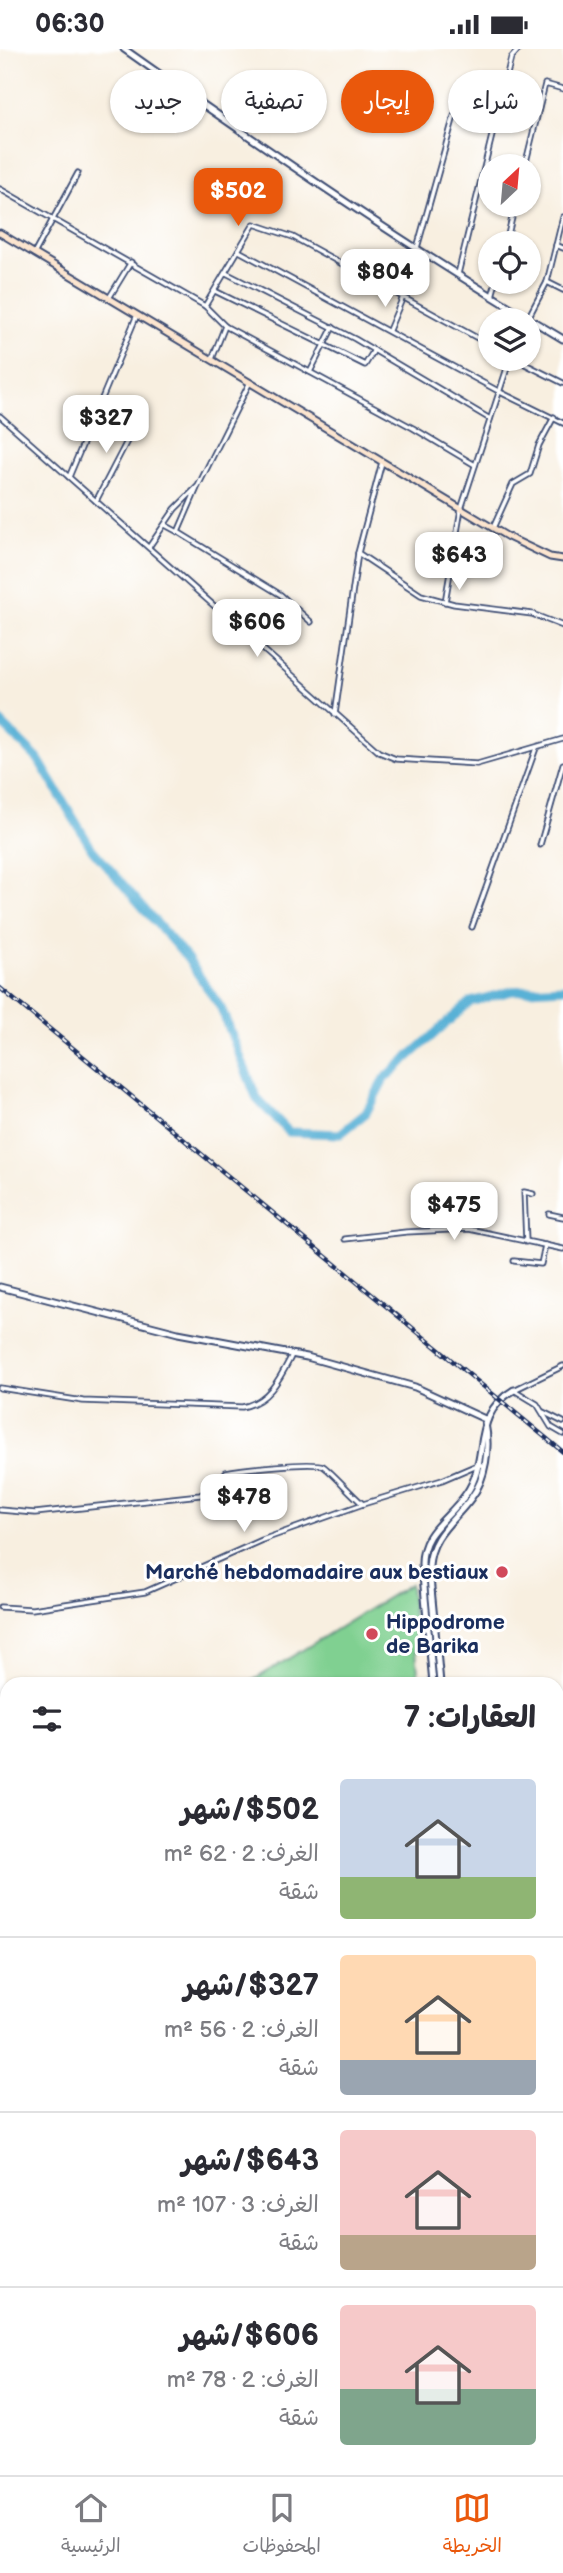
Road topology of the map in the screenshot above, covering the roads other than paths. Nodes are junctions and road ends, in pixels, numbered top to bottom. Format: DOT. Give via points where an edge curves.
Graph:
graph roads {
  1 [pos="124,49"];
  2 [pos="519,49"];
  3 [pos="563,89"];
  4 [pos="449,133"];
  5 [pos="528,154"];
  6 [pos="78,173"];
  7 [pos="0,188"];
  8 [pos="563,217"];
  9 [pos="55,219"];
  10 [pos="0,233"];
  11 [pos="556,245"];
  12 [pos="417,248"];
  13 [pos="563,248"];
  14 [pos="239,251"];
  15 [pos="34,254"];
  16 [pos="131,262"];
  17 [pos="225,273"];
  18 [pos="457,274"];
  19 [pos="547,282"];
  20 [pos="563,290"];
  21 [pos="215,291"];
  22 [pos="492,296"];
  23 [pos="403,297"];
  24 [pos="109,298"];
  25 [pos="205,306"];
  26 [pos="511,308"];
  27 [pos="534,308"];
  28 [pos="138,315"];
  29 [pos="225,326"];
  30 [pos="541,326"];
  31 [pos="333,327"];
  32 [pos="388,331"];
  33 [pos="478,338"];
  34 [pos="563,339"];
  35 [pos="323,347"];
  36 [pos="374,350"];
  37 [pos="212,359"];
  38 [pos="506,371"];
  39 [pos="539,371"];
  40 [pos="310,372"];
  41 [pos="250,382"];
  42 [pos="563,383"];
  43 [pos="500,392"];
  44 [pos="0,416"];
  45 [pos="554,417"];
  46 [pos="490,419"];
  47 [pos="138,420"];
  48 [pos="563,423"];
  49 [pos="382,461"];
  50 [pos="475,465"];
  51 [pos="69,477"];
  52 [pos="198,486"];
  53 [pos="96,501"];
  54 [pos="175,509"];
  55 [pos="461,509"];
  56 [pos="186,516"];
  57 [pos="165,524"];
  58 [pos="493,528"];
  59 [pos="178,532"];
  60 [pos="149,547"];
  61 [pos="358,553"];
  62 [pos="563,559"];
  63 [pos="445,602"];
  64 [pos="311,622"];
  65 [pos="563,627"];
  66 [pos="335,715"];
  67 [pos="563,739"];
  68 [pos="536,747"];
  69 [pos="563,764"];
  70 [pos="540,845"];
  71 [pos="472,927"];
  72 [pos="533,1194"];
  73 [pos="548,1214"];
  74 [pos="563,1217"];
  75 [pos="345,1238"];
  76 [pos="526,1241"];
  77 [pos="545,1245"];
  78 [pos="563,1249"];
  79 [pos="514,1261"];
  80 [pos="0,1287"];
  81 [pos="292,1355"];
  82 [pos="563,1367"];
  83 [pos="0,1388"];
  84 [pos="514,1390"];
  85 [pos="540,1411"];
  86 [pos="486,1422"];
  87 [pos="563,1422"];
  88 [pos="563,1434"];
  89 [pos="481,1465"];
  90 [pos="363,1504"];
  91 [pos="0,1510"];
  92 [pos="0,1607"];
  93 [pos="432,1677"];
  94 [pos="439,1677"];
  1 -- 12 [label="street"];
  2 -- 18 [label="street" via="511,58"];
  3 -- 5 [label="street" via="545,83"];
  4 -- 12 [label="street"];
  6 -- 9 [label="street"];
  7 -- 9 [label="street"];
  8 -- 11 [label="street"];
  9 -- 15 [label="street"];
  9 -- 16 [label="street"];
  10 -- 15 [label="main road"];
  11 -- 13 [label="street"];
  11 -- 19 [label="street"];
  12 -- 18 [label="street"];
  14 -- 17 [label="street"];
  14 -- 23 [label="street" via="254,225 293,237"];
  14 -- 32 [label="street"];
  15 -- 24 [label="main road"];
  16 -- 24 [label="street"];
  16 -- 25 [label="street"];
  17 -- 21 [label="street"];
  17 -- 31 [label="street"];
  18 -- 22 [label="street"];
  19 -- 20 [label="street"];
  19 -- 27 [label="street"];
  21 -- 25 [label="street"];
  21 -- 35 [label="street"];
  22 -- 26 [label="street"];
  23 -- 32 [label="street"];
  23 -- 33 [label="street"];
  24 -- 28 [label="main road"];
  25 -- 29 [label="street"];
  28 -- 37 [label="main road"];
  28 -- 51 [label="street"];
  29 -- 37 [label="street"];
  29 -- 40 [label="street"];
  30 -- 34 [label="street"];
  31 -- 35 [label="street"];
  31 -- 36 [label="street"];
  32 -- 43 [label="street"];
  35 -- 36 [label="street" via="365,365"];
  35 -- 40 [label="street"];
  36 -- 46 [label="street"];
  37 -- 41 [label="main road"];
  38 -- 43 [label="street"];
  39 -- 42 [label="street"];
  40 -- 50 [label="street"];
  41 -- 49 [label="main road"];
  41 -- 52 [label="street"];
  43 -- 45 [label="street"];
  43 -- 46 [label="street"];
  44 -- 51 [label="street"];
  45 -- 48 [label="street"];
  45 -- 58 [label="street" via="530,474 513,484"];
  46 -- 50 [label="street"];
  47 -- 53 [label="street"];
  49 -- 55 [label="main road"];
  49 -- 61 [label="street"];
  50 -- 55 [label="street"];
  51 -- 53 [label="street"];
  52 -- 54 [label="street"];
  52 -- 56 [label="street"];
  53 -- 60 [label="street"];
  54 -- 56 [label="street"];
  54 -- 57 [label="street"];
  55 -- 58 [label="main road"];
  55 -- 63 [label="street"];
  56 -- 59 [label="street"];
  57 -- 59 [label="street"];
  57 -- 60 [label="street"];
  58 -- 62 [label="main road"];
  59 -- 64 [label="street" via="281,595"];
  60 -- 66 [label="street"];
  61 -- 63 [label="street" via="421,595"];
  61 -- 66 [label="street"];
  63 -- 65 [label="street" via="532,614"];
  66 -- 68 [label="street" via="379,752 396,759 477,764"];
  67 -- 68 [label="street"];
  68 -- 71 [label="street"];
  69 -- 70 [label="street"];
  72 -- 76 [label="street" via="524,1192"];
  73 -- 74 [label="street"];
  75 -- 76 [label="street" via="469,1229"];
  76 -- 77 [label="street"];
  77 -- 78 [label="street"];
  77 -- 79 [label="street" via="541,1264"];
  80 -- 81 [label="street"];
  81 -- 83 [label="street" via="262,1399 242,1407 83,1401"];
  81 -- 86 [label="street" via="415,1387"];
  82 -- 84 [label="street"];
  84 -- 85 [label="street" via="537,1404"];
  84 -- 86 [label="street" via="498,1402"];
  85 -- 87 [label="street"];
  85 -- 88 [label="street" via="551,1427"];
  86 -- 89 [label="street"];
  89 -- 90 [label="street"];
  89 -- 93 [label="street" via="468,1492 433,1530 424,1547"];
  89 -- 94 [label="street" via="474,1495 438,1535 430,1556"];
  90 -- 91 [label="street" via="326,1468 309,1464 226,1472 200,1495 35,1513"];
  90 -- 92 [label="street" via="224,1555 145,1592 32,1609"];
}
